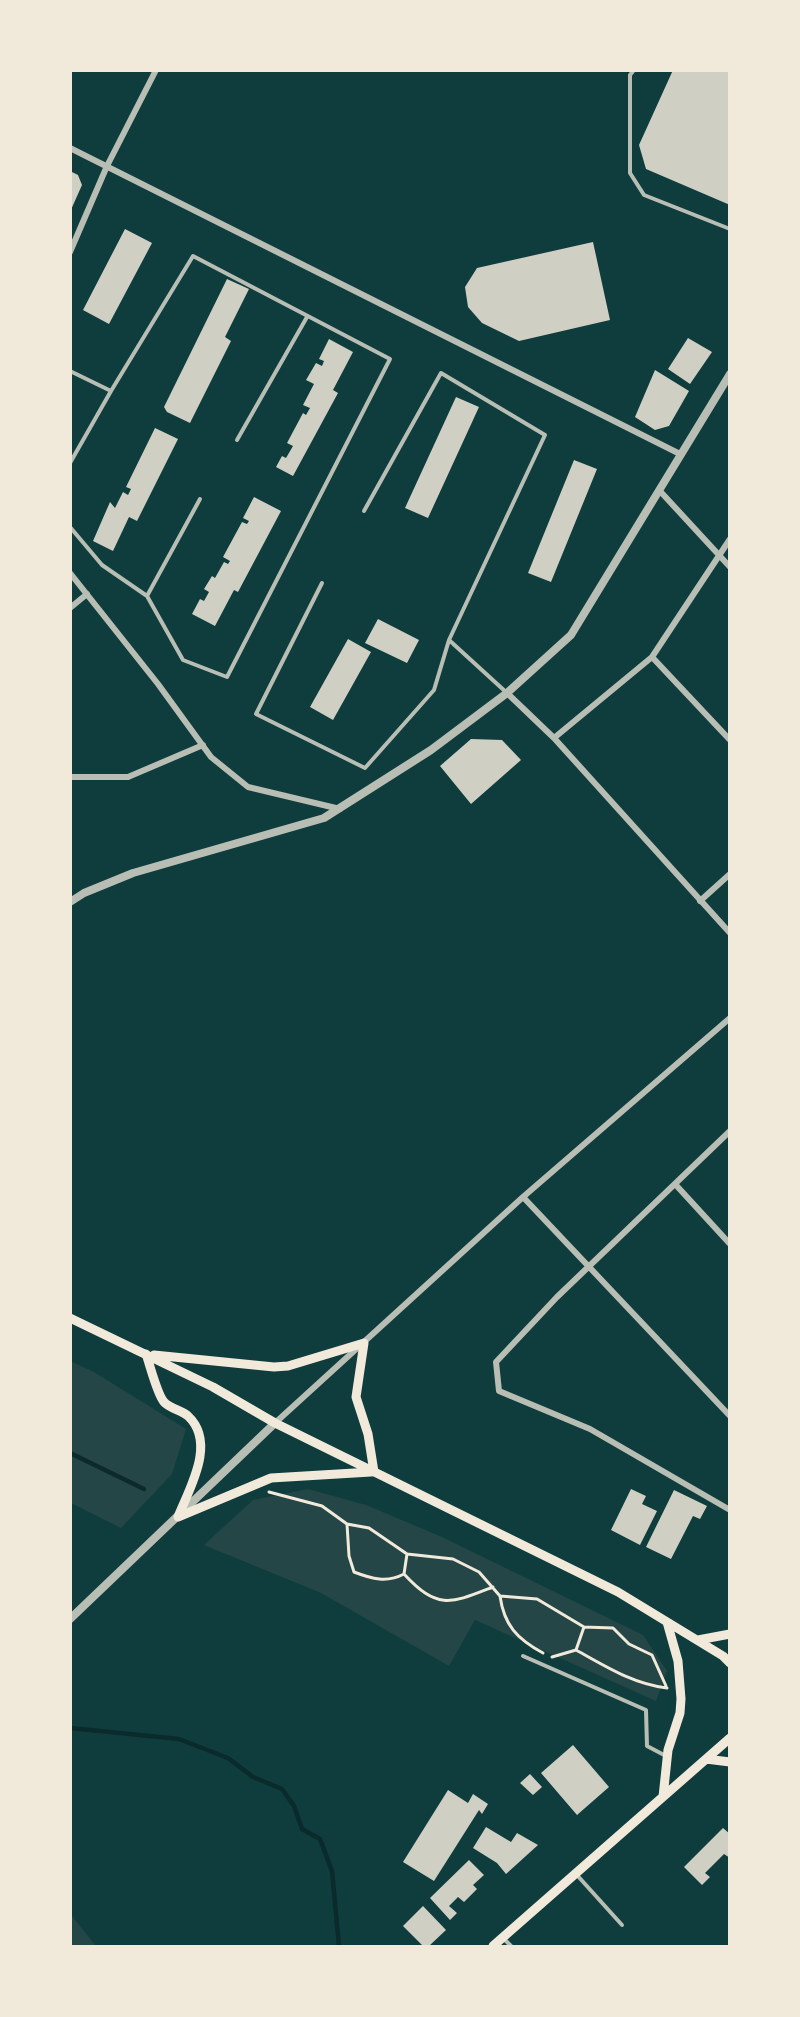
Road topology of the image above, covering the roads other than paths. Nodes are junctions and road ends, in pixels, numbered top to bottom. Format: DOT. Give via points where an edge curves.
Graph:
graph roads {
  1 [pos="156,70"];
  2 [pos="634,70"];
  3 [pos="70,148"];
  4 [pos="107,166"];
  5 [pos="729,229"];
  6 [pos="70,252"];
  7 [pos="307,317"];
  8 [pos="70,371"];
  9 [pos="729,374"];
  10 [pos="111,391"];
  11 [pos="237,440"];
  12 [pos="680,454"];
  13 [pos="70,463"];
  14 [pos="659,490"];
  15 [pos="200,499"];
  16 [pos="364,511"];
  17 [pos="70,527"];
  18 [pos="729,539"];
  19 [pos="720,557"];
  20 [pos="729,567"];
  21 [pos="70,573"];
  22 [pos="322,582"];
  23 [pos="87,594"];
  24 [pos="147,596"];
  25 [pos="70,608"];
  26 [pos="449,640"];
  27 [pos="652,657"];
  28 [pos="507,693"];
  29 [pos="554,738"];
  30 [pos="729,740"];
  31 [pos="203,745"];
  32 [pos="70,777"];
  33 [pos="340,809"];
  34 [pos="729,874"];
  35 [pos="70,902"];
  36 [pos="700,902"];
  37 [pos="729,933"];
  38 [pos="729,1018"];
  39 [pos="729,1131"];
  40 [pos="675,1184"];
  41 [pos="523,1197"];
  42 [pos="729,1244"];
  43 [pos="589,1269"];
  44 [pos="70,1318"];
  45 [pos="364,1343"];
  46 [pos="146,1354"];
  47 [pos="729,1416"];
  48 [pos="274,1423"];
  49 [pos="374,1472"];
  50 [pos="729,1510"];
  51 [pos="178,1517"];
  52 [pos="70,1619"];
  53 [pos="667,1622"];
  54 [pos="729,1634"];
  55 [pos="698,1640"];
  56 [pos="523,1656"];
  57 [pos="729,1663"];
  58 [pos="729,1738"];
  59 [pos="667,1756"];
  60 [pos="706,1759"];
  61 [pos="729,1762"];
  62 [pos="663,1797"];
  63 [pos="576,1874"];
  64 [pos="622,1925"];
  65 [pos="498,1944"];
  66 [pos="511,1947"];
  1 -- 4 [label="street"];
  2 -- 5 [label="lane" via="630,75 630,173 644,195"];
  3 -- 4 [label="street"];
  4 -- 6 [label="street"];
  4 -- 12 [label="street"];
  7 -- 10 [label="lane" via="194,256"];
  7 -- 11 [label="lane"];
  7 -- 24 [label="lane" via="390,359 227,677 183,660"];
  8 -- 10 [label="lane"];
  9 -- 12 [label="street"];
  10 -- 13 [label="lane"];
  12 -- 14 [label="street"];
  14 -- 19 [label="street"];
  14 -- 28 [label="street" via="571,635"];
  15 -- 24 [label="lane"];
  16 -- 26 [label="lane" via="441,374 545,435"];
  17 -- 24 [label="lane" via="102,565"];
  18 -- 19 [label="street"];
  19 -- 20 [label="street"];
  19 -- 27 [label="street"];
  21 -- 23 [label="street"];
  22 -- 26 [label="lane" via="256,714 365,768 434,690"];
  23 -- 25 [label="street"];
  23 -- 31 [label="street"];
  26 -- 28 [label="lane"];
  27 -- 29 [label="street"];
  27 -- 30 [label="street"];
  28 -- 29 [label="street"];
  28 -- 33 [label="street" via="431,750"];
  29 -- 36 [label="street"];
  31 -- 32 [label="street" via="128,777"];
  31 -- 33 [label="street" via="211,757 248,787"];
  33 -- 35 [label="street" via="324,818 133,873"];
  34 -- 36 [label="street"];
  36 -- 37 [label="street"];
  38 -- 41 [label="street"];
  39 -- 40 [label="street"];
  40 -- 42 [label="street"];
  40 -- 43 [label="street"];
  41 -- 43 [label="street"];
  41 -- 45 [label="street"];
  43 -- 47 [label="street"];
  43 -- 50 [label="street" via="496,1362 499,1391 590,1429"];
  44 -- 46 [label="main road"];
  45 -- 46 [label="main road" via="274,1367"];
  45 -- 48 [label="street"];
  45 -- 49 [label="main road" via="356,1397 368,1434"];
  46 -- 48 [label="main road" via="213,1386"];
  46 -- 51 [label="main road" via="164,1402 188,1416 201,1441 200,1459"];
  48 -- 49 [label="main road"];
  48 -- 51 [label="street"];
  49 -- 51 [label="main road" via="271,1478"];
  49 -- 53 [label="main road" via="618,1592"];
  51 -- 52 [label="street"];
  53 -- 55 [label="main road"];
  53 -- 59 [label="main road" via="678,1661 681,1699"];
  54 -- 55 [label="main road"];
  55 -- 57 [label="main road"];
  56 -- 59 [label="lane" via="646,1710 647,1746"];
  58 -- 60 [label="main road"];
  59 -- 62 [label="main road"];
  60 -- 61 [label="main road"];
  60 -- 62 [label="main road"];
  62 -- 63 [label="main road"];
  63 -- 64 [label="lane"];
  63 -- 65 [label="main road"];
  65 -- 66 [label="lane"];
}
